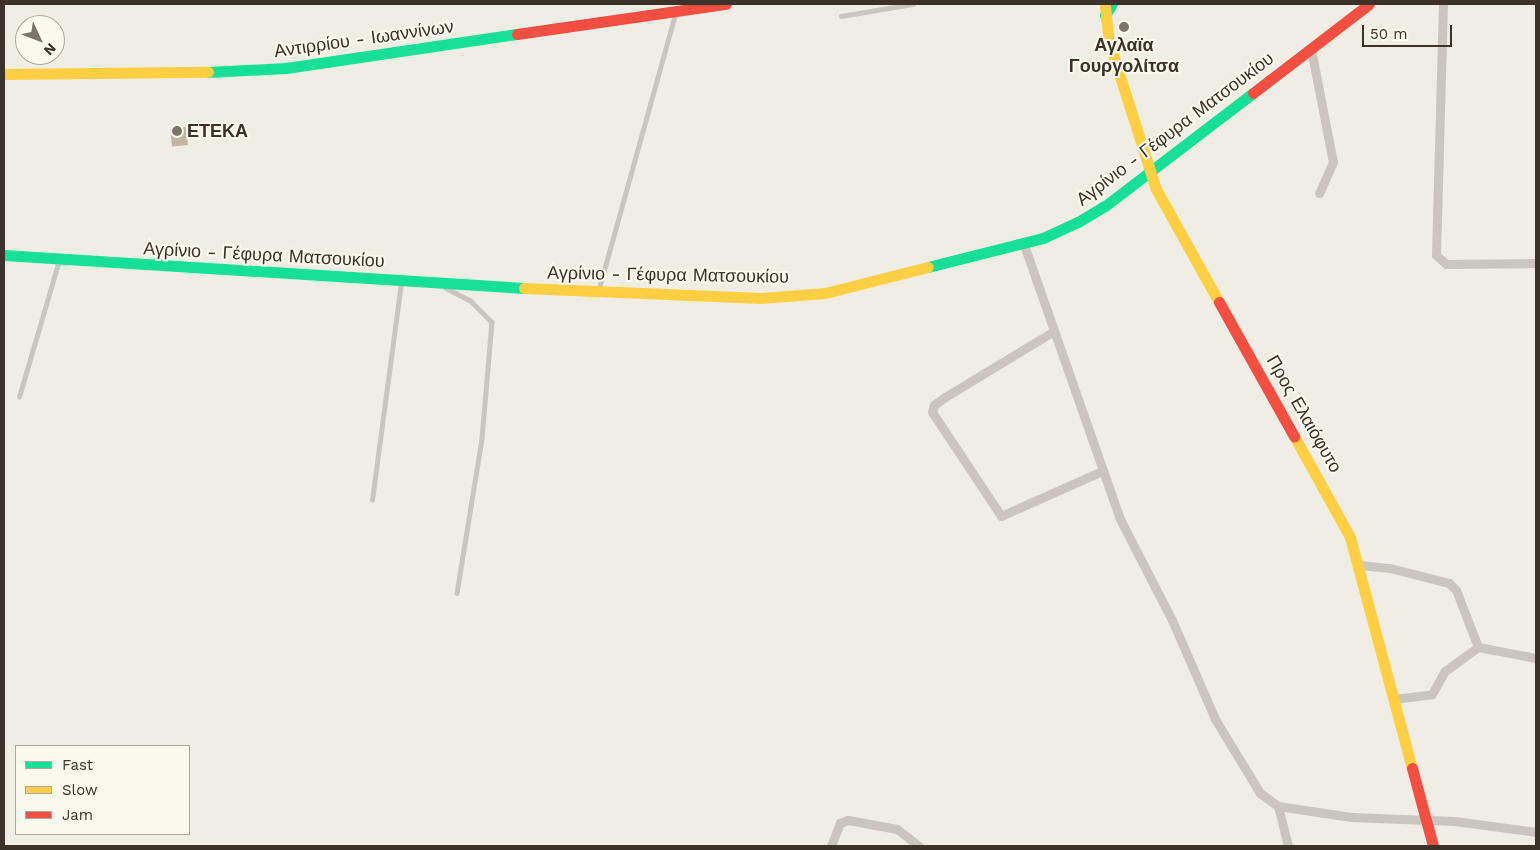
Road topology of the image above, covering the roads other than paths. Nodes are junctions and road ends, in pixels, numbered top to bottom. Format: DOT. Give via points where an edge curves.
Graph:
graph roads {
  1 [pos="726,4"];
  2 [pos="912,4"];
  3 [pos="1112,4"];
  4 [pos="1369,4"];
  5 [pos="1443,4"];
  6 [pos="1105,10"];
  7 [pos="676,12"];
  8 [pos="841,16"];
  9 [pos="1311,49"];
  10 [pos="4,74"];
  11 [pos="1150,171"];
  12 [pos="1318,193"];
  13 [pos="1023,242"];
  14 [pos="4,256"];
  15 [pos="59,260"];
  16 [pos="1536,263"];
  17 [pos="401,281"];
  18 [pos="438,284"];
  19 [pos="598,293"];
  20 [pos="1054,331"];
  21 [pos="19,397"];
  22 [pos="1102,471"];
  23 [pos="372,500"];
  24 [pos="1360,565"];
  25 [pos="457,594"];
  26 [pos="1478,648"];
  27 [pos="1536,658"];
  28 [pos="1394,699"];
  29 [pos="1278,806"];
  30 [pos="1427,821"];
  31 [pos="1536,832"];
  32 [pos="831,846"];
  33 [pos="919,846"];
  34 [pos="1288,846"];
  35 [pos="1433,846"];
  1 -- 7 [label="main road, Αντιρρίου - Ιωαννίνων"];
  2 -- 8 [label="lane"];
  3 -- 6 [label="main road"];
  4 -- 9 [label="main road, Αγρίνιο - Γέφυρα Ματσουκίου"];
  5 -- 16 [label="street" via="1436,255 1446,264"];
  6 -- 11 [label="main road, Προς Ελαιόφυτο" via="1109,42"];
  7 -- 10 [label="main road, Αντιρρίου - Ιωαννίνων" via="286,68 135,76"];
  7 -- 19 [label="lane"];
  9 -- 11 [label="main road, Αγρίνιο - Γέφυρα Ματσουκίου"];
  9 -- 12 [label="street" via="1333,162"];
  11 -- 13 [label="main road, Αγρίνιο - Γέφυρα Ματσουκίου" via="1078,222"];
  11 -- 24 [label="main road, Προς Ελαιόφυτο" via="1164,204 1330,497"];
  13 -- 19 [label="main road, Αγρίνιο - Γέφυρα Ματσουκίου" via="852,288 806,296 761,298"];
  13 -- 20 [label="street"];
  14 -- 15 [label="main road, Αγρίνιο - Γέφυρα Ματσουκίου"];
  15 -- 17 [label="main road, Αγρίνιο - Γέφυρα Ματσουκίου"];
  15 -- 21 [label="lane"];
  17 -- 18 [label="main road, Αγρίνιο - Γέφυρα Ματσουκίου"];
  17 -- 23 [label="lane"];
  18 -- 19 [label="main road, Αγρίνιο - Γέφυρα Ματσουκίου"];
  18 -- 25 [label="lane" via="470,300 492,322 482,439"];
  20 -- 22 [label="street"];
  20 -- 22 [label="street" via="945,397 934,405 932,412 1001,516"];
  22 -- 29 [label="street" via="1134,549 1172,620 1215,718 1260,792"];
  24 -- 26 [label="street" via="1390,568 1449,582 1456,590"];
  24 -- 28 [label="main road, Προς Ελαιόφυτο"];
  26 -- 27 [label="street"];
  26 -- 28 [label="street" via="1444,671 1432,694"];
  28 -- 30 [label="main road, Προς Ελαιόφυτο"];
  29 -- 30 [label="street" via="1352,818"];
  29 -- 34 [label="street"];
  30 -- 31 [label="street" via="1508,826"];
  30 -- 35 [label="main road, Προς Ελαιόφυτο"];
  32 -- 33 [label="street" via="840,823 848,820 897,829"];
}
